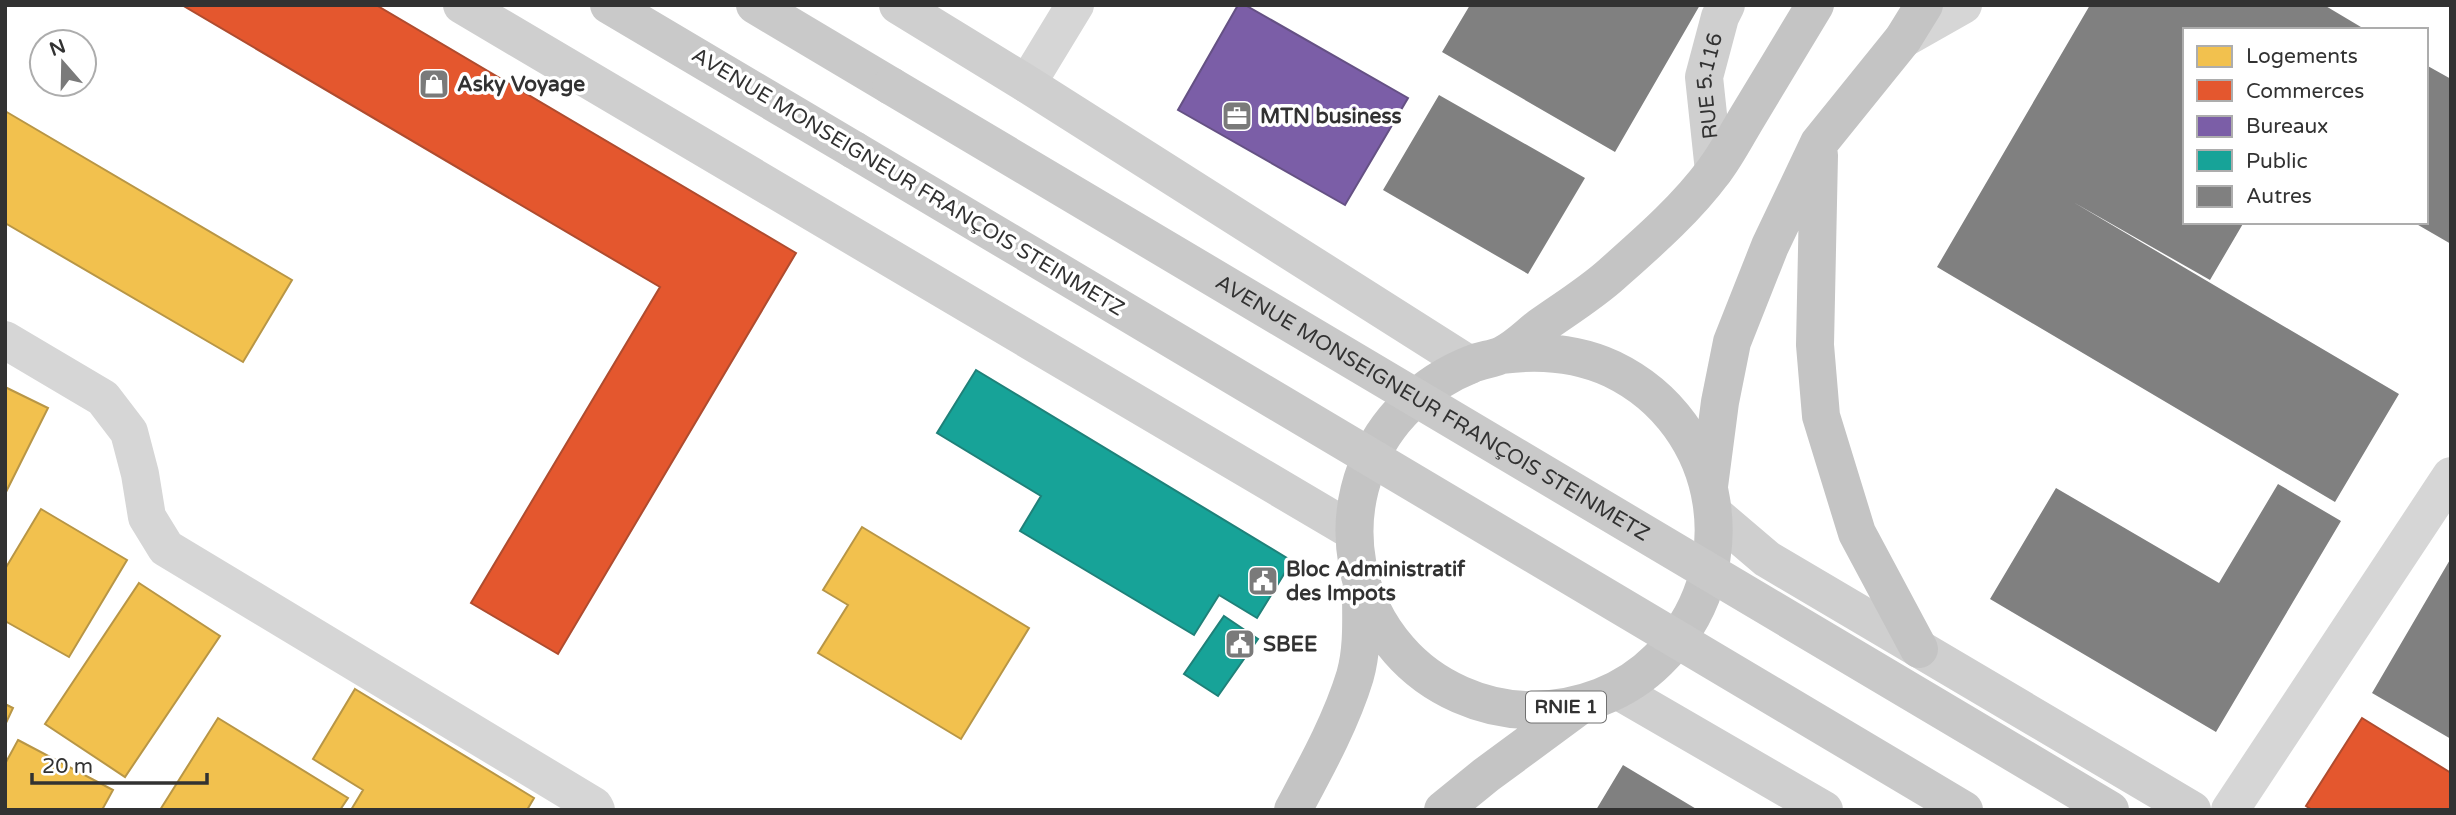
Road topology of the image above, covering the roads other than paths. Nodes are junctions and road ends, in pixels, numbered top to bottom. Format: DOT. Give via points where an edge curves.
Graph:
graph roads {
  1 [pos="462,5"];
  2 [pos="609,5"];
  3 [pos="755,5"];
  4 [pos="898,5"];
  5 [pos="1075,5"];
  6 [pos="1726,5"];
  7 [pos="1815,5"];
  8 [pos="1924,5"];
  9 [pos="1964,5"];
  10 [pos="1903,39"];
  11 [pos="1027,84"];
  12 [pos="1819,143"];
  13 [pos="1714,171"];
  14 [pos="5,340"];
  15 [pos="1486,360"];
  16 [pos="2451,476"];
  17 [pos="1711,500"];
  18 [pos="1354,531"];
  19 [pos="1361,581"];
  20 [pos="1919,649"];
  21 [pos="1601,697"];
  22 [pos="596,810"];
  23 [pos="1293,810"];
  24 [pos="1443,810"];
  25 [pos="1824,810"];
  26 [pos="1964,810"];
  27 [pos="2110,810"];
  28 [pos="2192,810"];
  29 [pos="2230,810"];
  1 -- 18 [label="main road"];
  2 -- 26 [label="main road, AVENUE MONSEIGNEUR FRANÇOIS STEINMETZ, bridge"];
  3 -- 27 [label="main road, AVENUE MONSEIGNEUR FRANÇOIS STEINMETZ, bridge"];
  4 -- 11 [label="main road"];
  5 -- 11 [label="street"];
  6 -- 13 [label="main road, RUE 5.116" via="1704,77"];
  7 -- 13 [label="highway, RNIE 1"];
  8 -- 10 [label="highway, RNIE 1"];
  9 -- 10 [label="street"];
  10 -- 12 [label="highway, RNIE 1"];
  11 -- 15 [label="main road"];
  12 -- 17 [label="highway, RNIE 1" via="1770,246 1732,342 1720,402"];
  12 -- 20 [label="highway" via="1815,345 1821,416 1857,533"];
  13 -- 15 [label="highway, RNIE 1" via="1609,277"];
  14 -- 22 [label="street" via="103,398 129,432 146,517 166,548"];
  15 -- 17 [label="highway, RNIE 1" via="1546,352 1569,355 1632,381 1681,427 1702,467"];
  15 -- 18 [label="highway, RNIE 1" via="1427,387 1393,421 1360,484"];
  16 -- 29 [label="street"];
  17 -- 20 [label="main road" via="1767,559"];
  17 -- 21 [label="highway, RNIE 1" via="1715,534 1709,577 1693,616 1652,666"];
  18 -- 19 [label="highway, RNIE 1"];
  19 -- 21 [label="highway, RNIE 1" via="1398,649 1442,686 1497,707 1556,709"];
  19 -- 23 [label="highway, RNIE 1" via="1361,639 1355,675"];
  20 -- 28 [label="main road"];
  21 -- 24 [label="highway, RNIE 1"];
  21 -- 25 [label="main road"];
}
